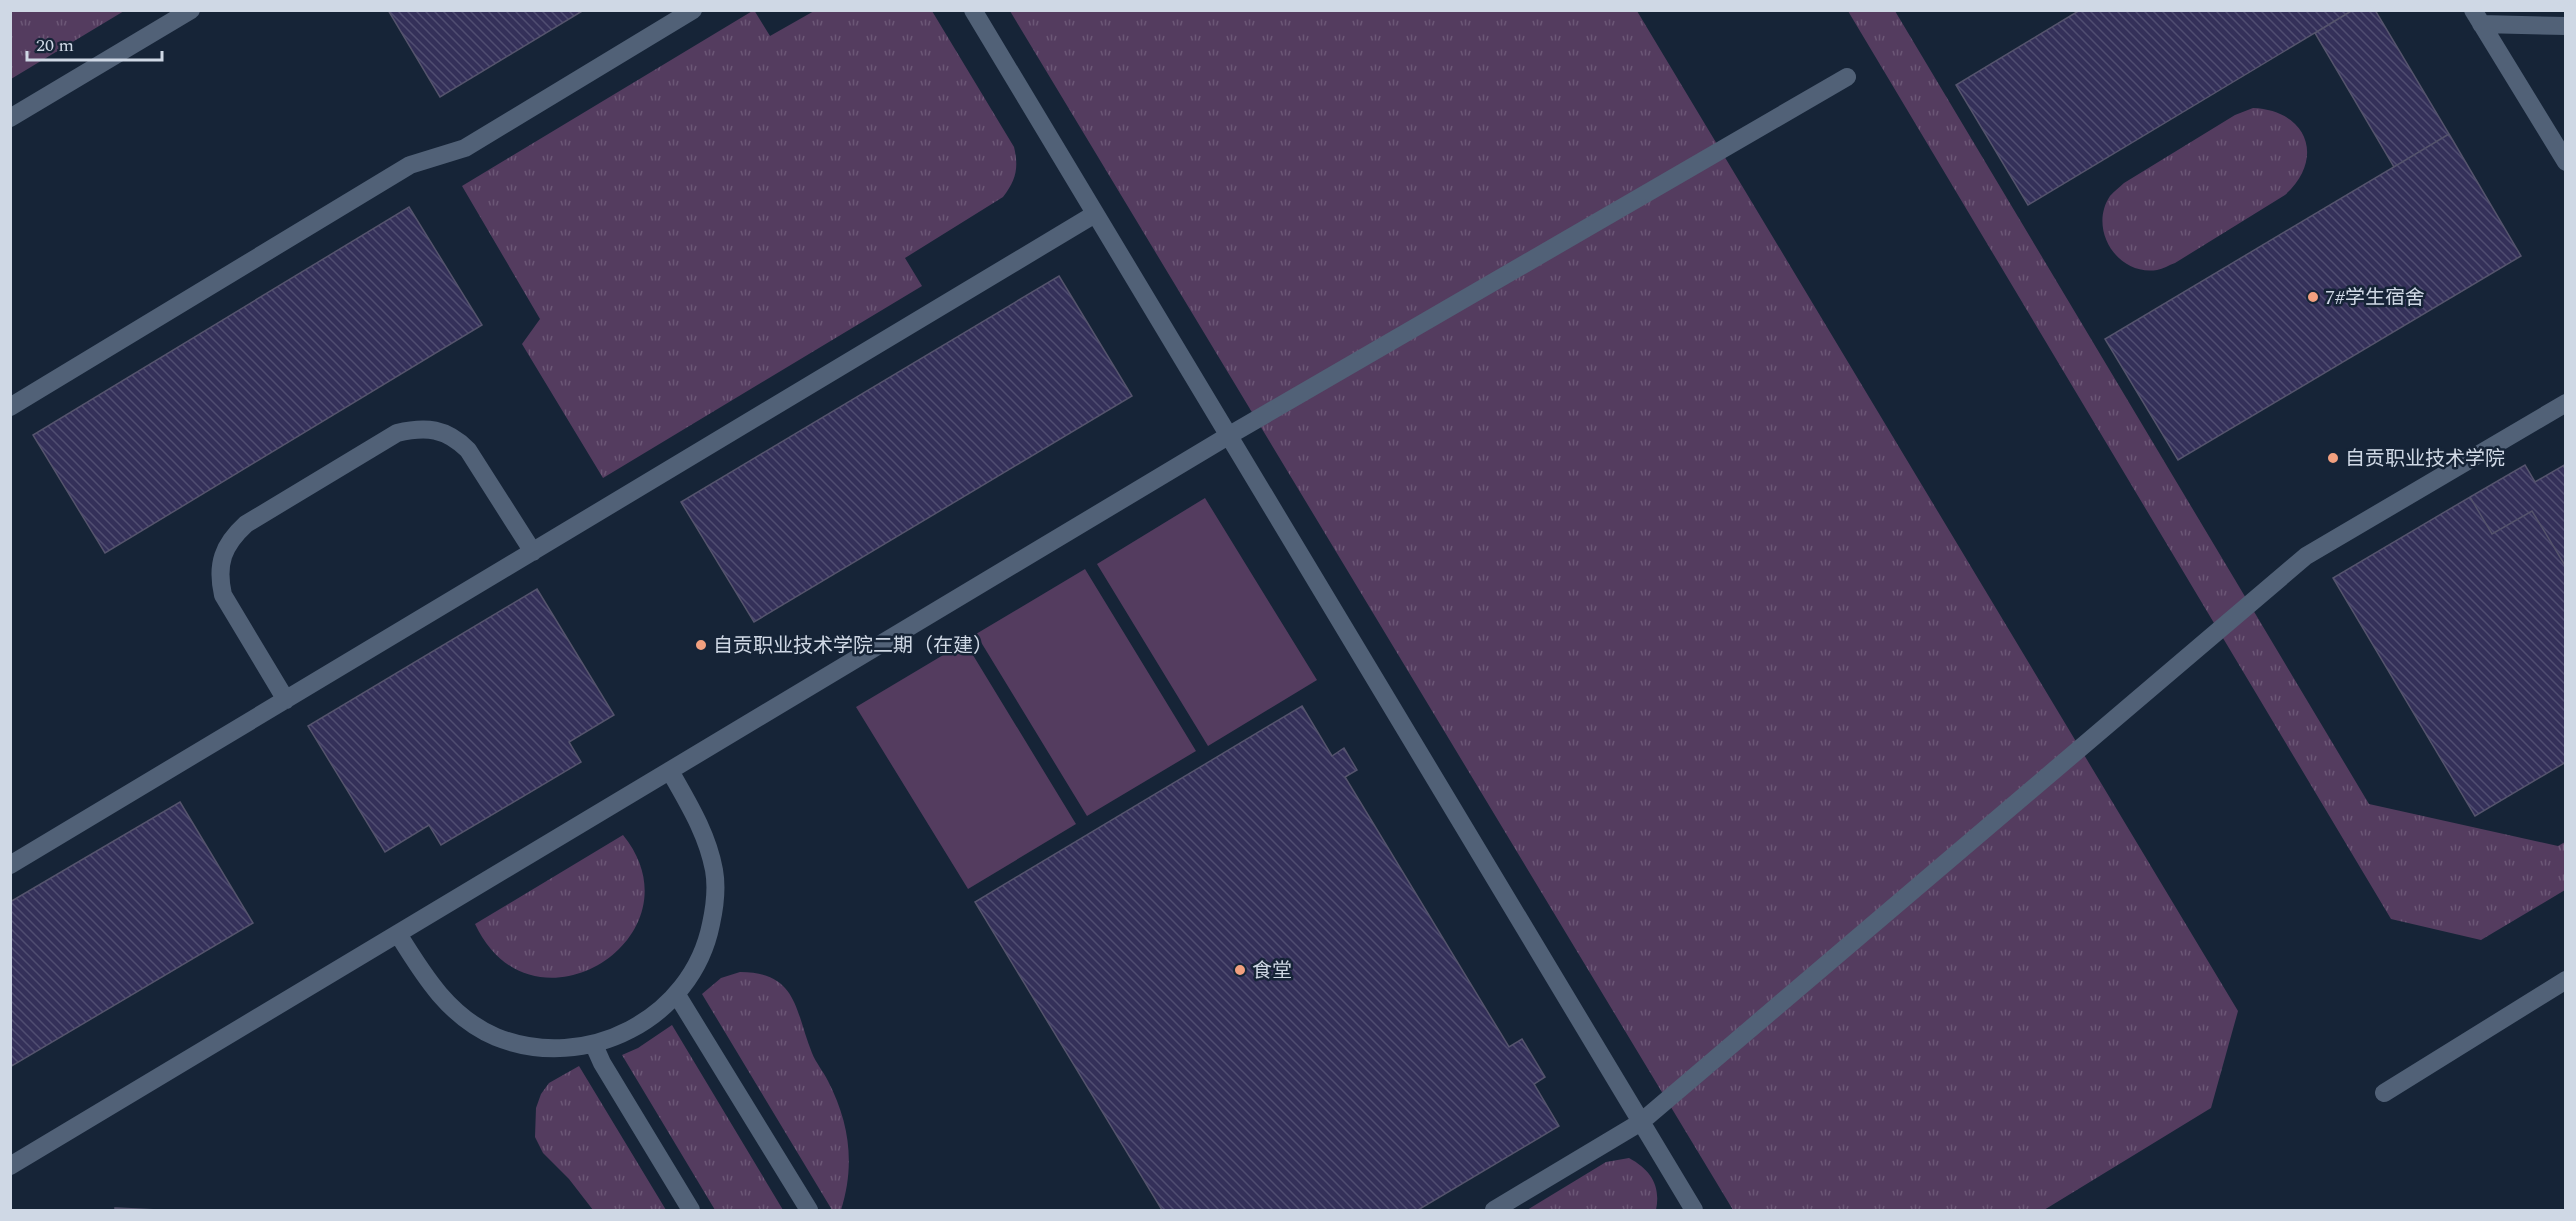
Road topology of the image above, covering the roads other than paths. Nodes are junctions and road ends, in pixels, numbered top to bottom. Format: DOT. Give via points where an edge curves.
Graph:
graph roads {
  1 [pos="191,10"];
  2 [pos="693,10"];
  3 [pos="973,10"];
  4 [pos="2477,17"];
  5 [pos="2565,26"];
  6 [pos="1847,77"];
  7 [pos="10,118"];
  8 [pos="2565,162"];
  9 [pos="1095,214"];
  10 [pos="2565,403"];
  11 [pos="10,407"];
  12 [pos="1228,436"];
  13 [pos="533,552"];
  14 [pos="286,700"];
  15 [pos="670,771"];
  16 [pos="10,865"];
  17 [pos="398,934"];
  18 [pos="2565,980"];
  19 [pos="677,994"];
  20 [pos="594,1045"];
  21 [pos="2384,1093"];
  22 [pos="1641,1122"];
  23 [pos="10,1166"];
  24 [pos="691,1210"];
  25 [pos="809,1210"];
  26 [pos="1494,1210"];
  27 [pos="1694,1210"];
  1 -- 7 [label="street"];
  2 -- 11 [label="street" via="465,148 410,165"];
  3 -- 9 [label="street"];
  4 -- 5 [label="street"];
  4 -- 8 [label="street"];
  6 -- 12 [label="street"];
  9 -- 12 [label="street"];
  9 -- 13 [label="street"];
  10 -- 22 [label="street" via="2306,556"];
  12 -- 15 [label="street"];
  12 -- 22 [label="street"];
  13 -- 14 [label="street"];
  13 -- 14 [label="street" via="468,450 456,438 424,428 397,433 246,524 231,537 222,553 219,576 223,595"];
  14 -- 16 [label="street"];
  15 -- 17 [label="street"];
  15 -- 19 [label="street" via="706,840 714,872 715,905 708,937 696,968"];
  17 -- 20 [label="street" via="442,1000 467,1021 528,1046"];
  17 -- 23 [label="street"];
  18 -- 21 [label="street"];
  19 -- 20 [label="street" via="653,1017"];
  19 -- 25 [label="street"];
  20 -- 24 [label="street"];
  22 -- 26 [label="street"];
  22 -- 27 [label="street"];
}
